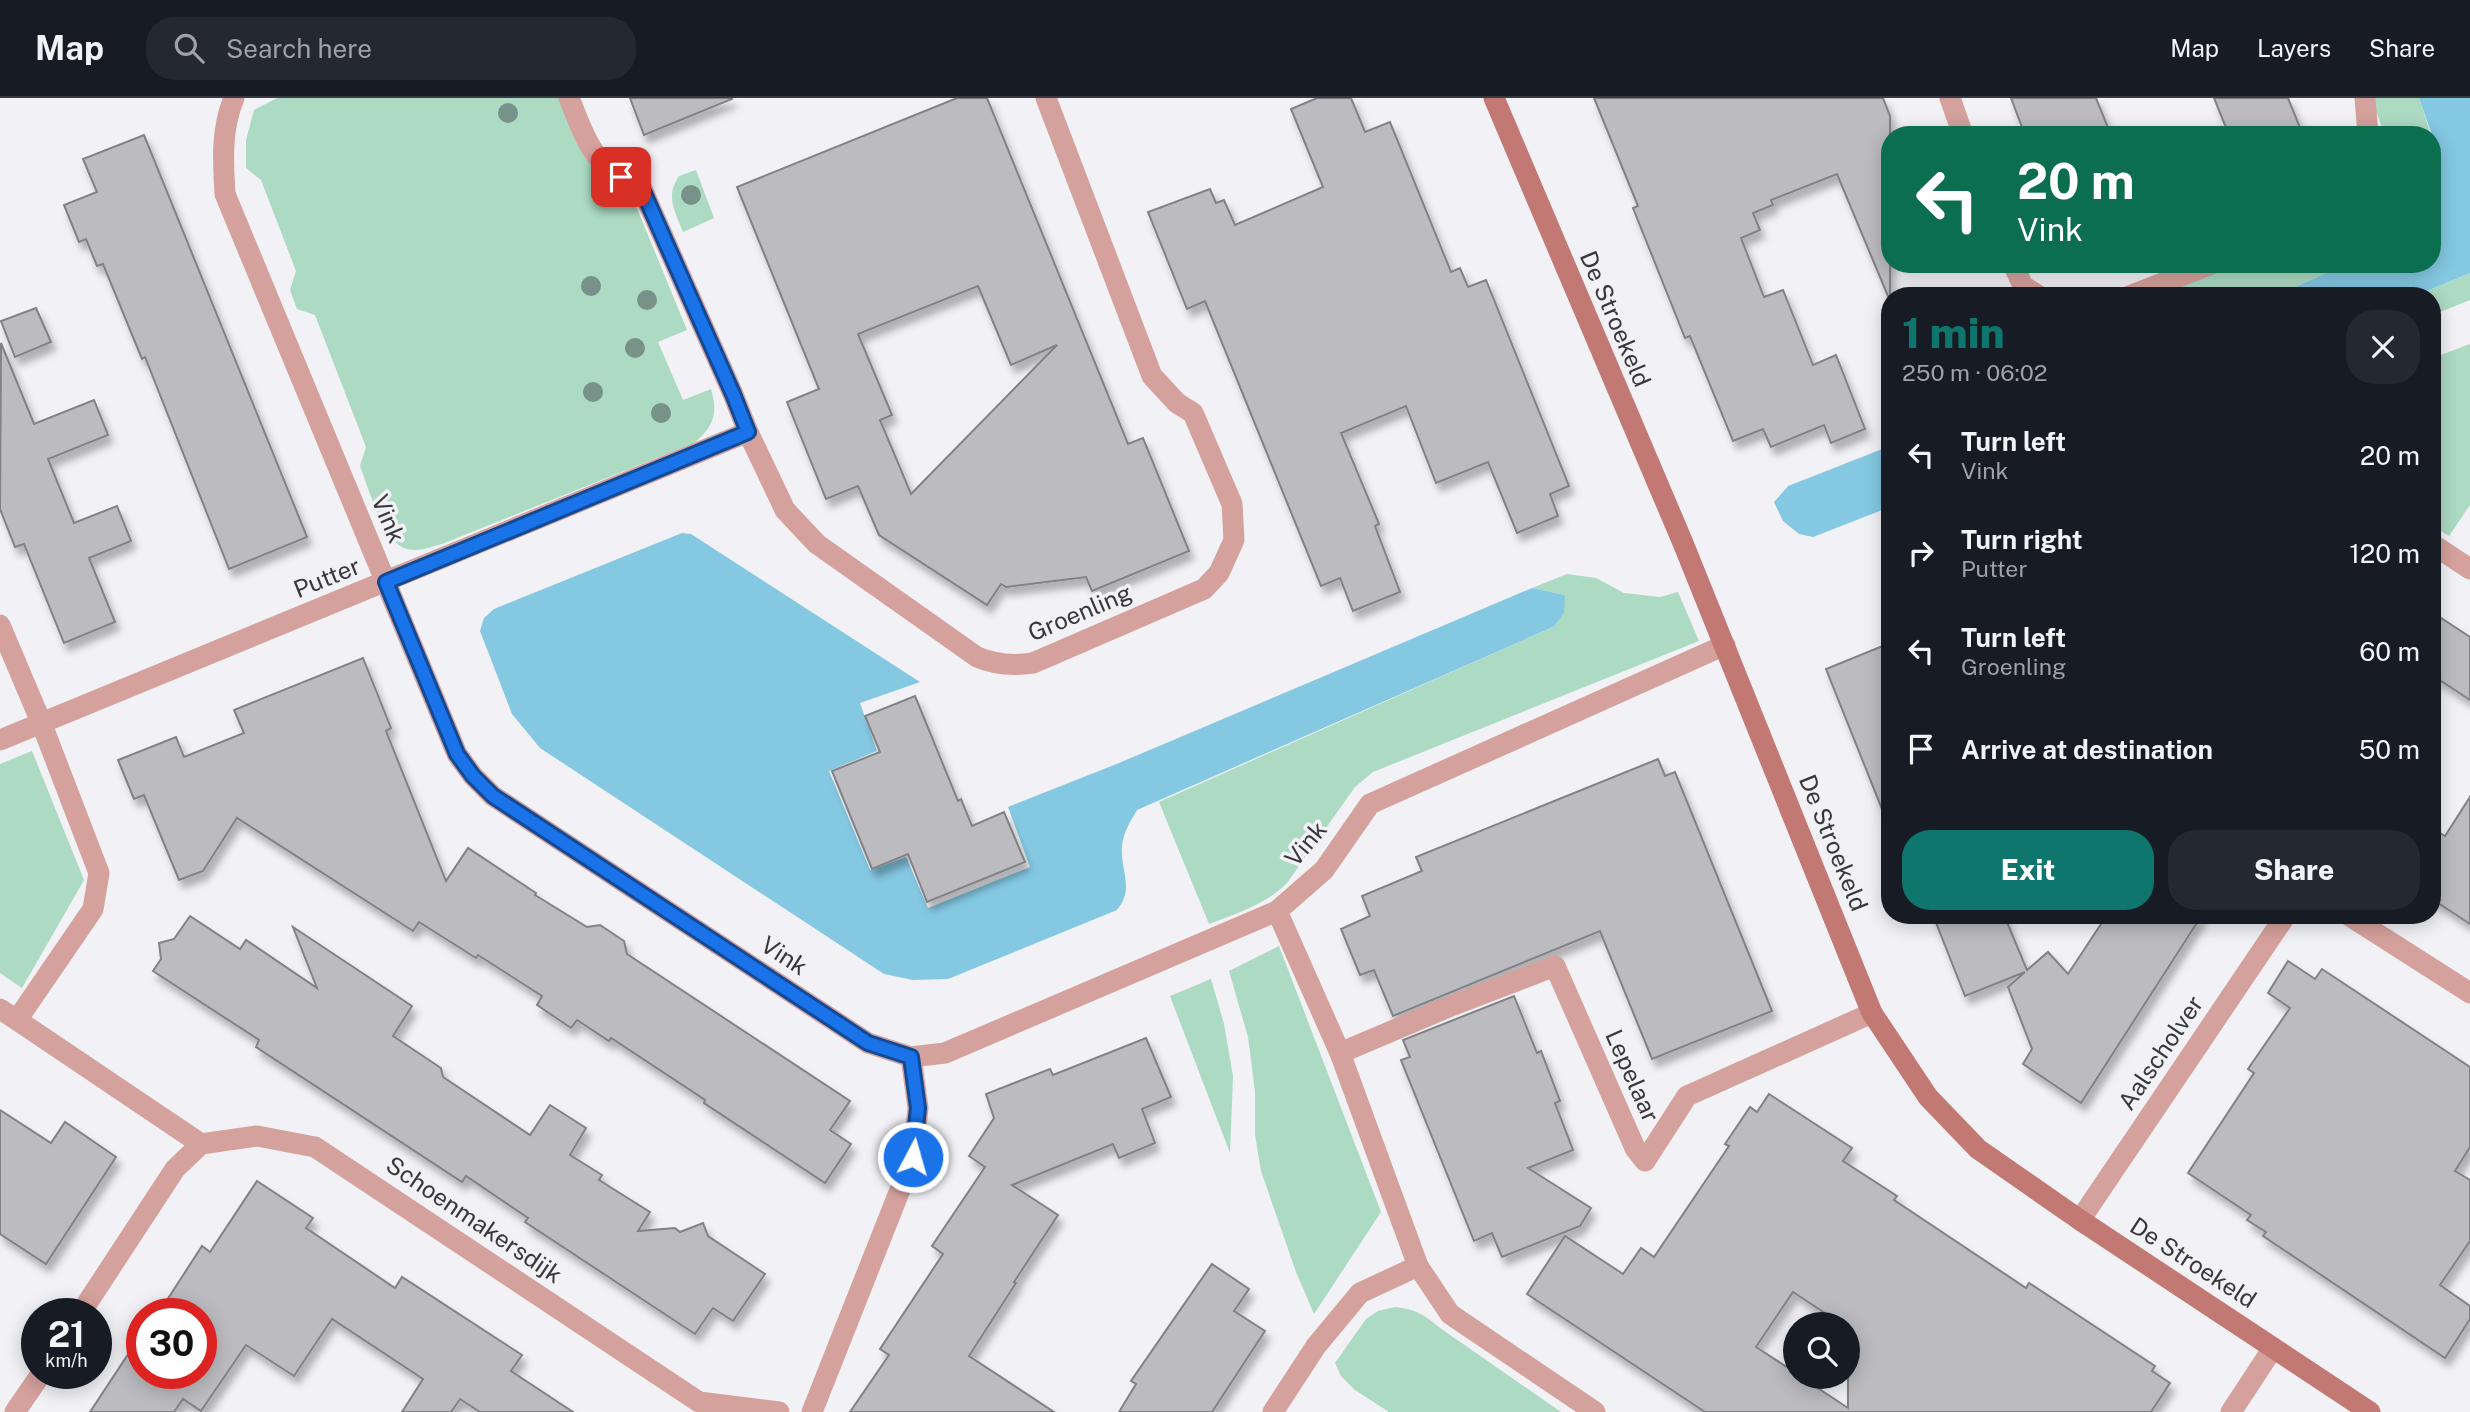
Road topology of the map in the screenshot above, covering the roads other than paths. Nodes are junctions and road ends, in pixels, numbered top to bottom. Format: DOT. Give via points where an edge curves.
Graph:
graph roads {
  1 [pos="234,98"];
  2 [pos="569,98"];
  3 [pos="1045,98"];
  4 [pos="1494,98"];
  5 [pos="1950,98"];
  6 [pos="2365,98"];
  7 [pos="1959,126"];
  8 [pos="2367,126"];
  9 [pos="2189,273"];
  10 [pos="2153,287"];
  11 [pos="748,432"];
  12 [pos="2441,549"];
  13 [pos="2469,564"];
  14 [pos="386,582"];
  15 [pos="0,625"];
  16 [pos="1725,645"];
  17 [pos="41,722"];
  18 [pos="0,740"];
  19 [pos="1278,911"];
  20 [pos="2280,924"];
  21 [pos="2362,924"];
  22 [pos="2470,993"];
  23 [pos="1872,1013"];
  24 [pos="8,1015"];
  25 [pos="1340,1053"];
  26 [pos="911,1057"];
  27 [pos="201,1144"];
  28 [pos="2080,1220"];
  29 [pos="1418,1266"];
  30 [pos="90,1298"];
  31 [pos="2273,1348"];
  32 [pos="31,1389"];
  33 [pos="698,1407"];
  34 [pos="15,1412"];
  35 [pos="779,1412"];
  36 [pos="812,1412"];
  37 [pos="1273,1412"];
  38 [pos="1595,1412"];
  39 [pos="2231,1412"];
  40 [pos="2370,1412"];
  1 -- 14 [label="street, Vink" via="227,114 223,156 225,194"];
  2 -- 11 [label="street, Groenling" via="604,166 621,177 638,180"];
  3 -- 11 [label="street, Groenling" via="1152,376 1192,413 1232,504 1234,540 1219,573 1204,589 1033,663 990,662 817,544 785,510"];
  4 -- 16 [label="street, De Stroekeld"];
  5 -- 7 [label="street"];
  6 -- 8 [label="street"];
  9 -- 10 [label="street"];
  11 -- 14 [label="street, Putter"];
  12 -- 13 [label="street"];
  14 -- 17 [label="street, Putter"];
  14 -- 26 [label="street, Vink" via="457,754 493,796 868,1043"];
  15 -- 17 [label="street"];
  16 -- 19 [label="street, Vink" via="1370,804 1324,870"];
  16 -- 23 [label="street, De Stroekeld"];
  17 -- 18 [label="street, Putter"];
  17 -- 24 [label="street" via="99,873 93,909"];
  19 -- 25 [label="street"];
  19 -- 26 [label="street, Vink" via="945,1053"];
  20 -- 28 [label="street, Aalscholver"];
  21 -- 22 [label="street"];
  23 -- 25 [label="street, Lepelaar" via="1687,1096 1645,1161 1635,1148 1555,966"];
  23 -- 28 [label="street, De Stroekeld" via="1928,1097 1978,1149"];
  24 -- 27 [label="street"];
  25 -- 29 [label="street"];
  26 -- 36 [label="street" via="918,1108 913,1157"];
  27 -- 30 [label="street" via="175,1169"];
  27 -- 33 [label="street, Schoenmakersdijk" via="257,1136 315,1147"];
  28 -- 31 [label="street, De Stroekeld"];
  29 -- 37 [label="street" via="1360,1293 1316,1346"];
  29 -- 38 [label="street" via="1450,1314"];
  31 -- 39 [label="street"];
  31 -- 40 [label="street, De Stroekeld"];
  32 -- 34 [label="street"];
  33 -- 35 [label="street, Schoenmakersdijk"];
}
